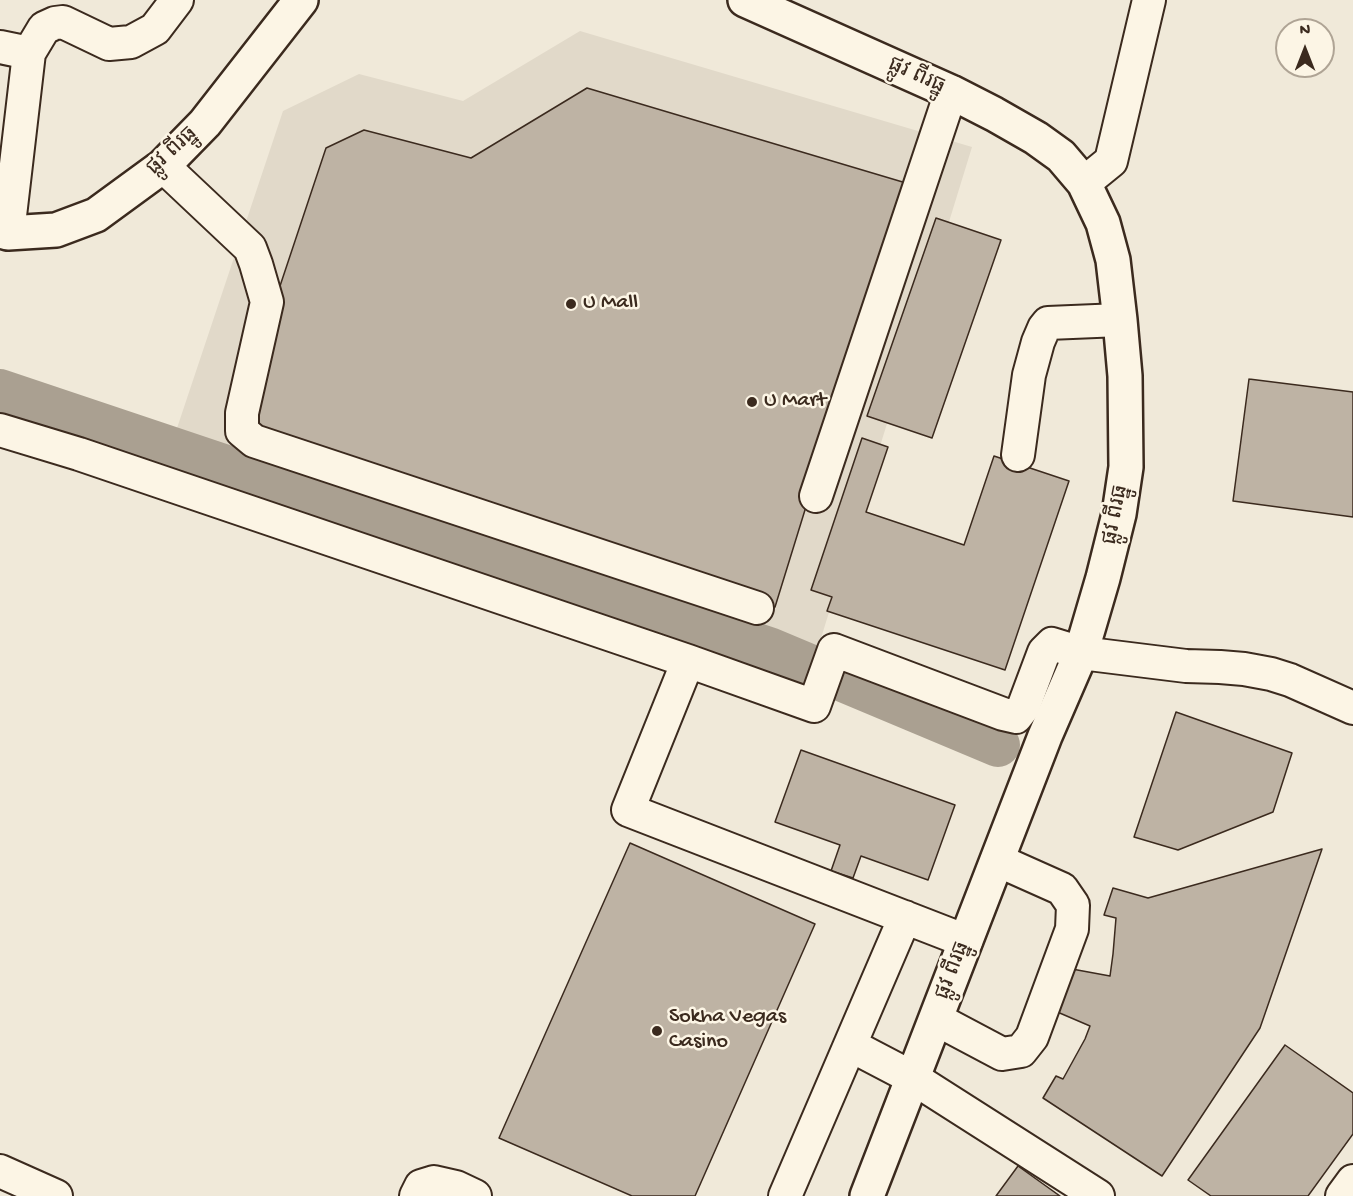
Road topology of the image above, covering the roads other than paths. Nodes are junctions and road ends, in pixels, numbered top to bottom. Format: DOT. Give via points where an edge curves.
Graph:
graph roads {
  1 [pos="177,0"];
  2 [pos="301,0"];
  3 [pos="746,0"];
  4 [pos="1149,0"];
  5 [pos="50,11"];
  6 [pos="14,50"];
  7 [pos="951,92"];
  8 [pos="163,166"];
  9 [pos="1084,183"];
  10 [pos="4,232"];
  11 [pos="1120,320"];
  12 [pos="0,430"];
  13 [pos="1017,455"];
  14 [pos="816,496"];
  15 [pos="757,608"];
  16 [pos="1081,653"];
  17 [pos="688,661"];
  18 [pos="1353,708"];
  19 [pos="997,860"];
  20 [pos="905,918"];
  21 [pos="966,941"];
  22 [pos="936,1019"];
  23 [pos="850,1045"];
  24 [pos="913,1078"];
  25 [pos="0,1172"];
  26 [pos="1353,1181"];
  27 [pos="56,1196"];
  28 [pos="416,1196"];
  29 [pos="475,1196"];
  30 [pos="785,1196"];
  31 [pos="867,1196"];
  32 [pos="1098,1196"];
  33 [pos="1342,1196"];
  1 -- 5 [label="street" via="155,29 131,42 109,44 63,22"];
  2 -- 8 [label="main road, ផ្លូវ ពីរធ្នូ" via="205,123"];
  3 -- 7 [label="main road, ផ្លូវ ពីរធ្នូ"];
  4 -- 9 [label="street" via="1111,161"];
  5 -- 6 [label="street" via="44,28"];
  6 -- 10 [label="street"];
  7 -- 9 [label="main road, ផ្លូវ ពីរធ្នូ" via="1036,138 1061,156"];
  7 -- 14 [label="street"];
  8 -- 10 [label="main road, ផ្លូវ ពីរធ្នូ" via="96,215 56,230"];
  8 -- 15 [label="street" via="250,248 256,264 267,302 242,413 242,431 254,441"];
  9 -- 11 [label="main road, ផ្លូវ ពីរធ្នូ" via="1103,223 1113,260"];
  11 -- 13 [label="street" via="1048,323 1044,328 1029,375"];
  11 -- 16 [label="main road, ផ្លូវ ពីរធ្នូ" via="1126,467 1116,525"];
  12 -- 17 [label="street"];
  16 -- 17 [label="street" via="1052,644 1044,652 1016,717 834,650 814,706"];
  16 -- 18 [label="street" via="1271,674"];
  16 -- 19 [label="main road, ផ្លូវ ពីរធ្នូ"];
  17 -- 20 [label="street" via="628,810"];
  19 -- 21 [label="main road, ផ្លូវ ពីរធ្នូ"];
  19 -- 22 [label="street" via="1062,889 1073,905 1072,928 1032,1037 1021,1051 1002,1054"];
  20 -- 21 [label="street"];
  20 -- 23 [label="street"];
  21 -- 22 [label="main road, ផ្លូវ ពីរធ្នូ"];
  22 -- 24 [label="main road, ផ្លូវ ពីរធ្នូ"];
  23 -- 24 [label="street"];
  23 -- 30 [label="street"];
  24 -- 31 [label="main road, ផ្លូវ ពីរធ្នូ"];
  24 -- 32 [label="street"];
  25 -- 27 [label="street"];
  26 -- 33 [label="street"];
  28 -- 29 [label="street" via="421,1186 434,1182"];
}
